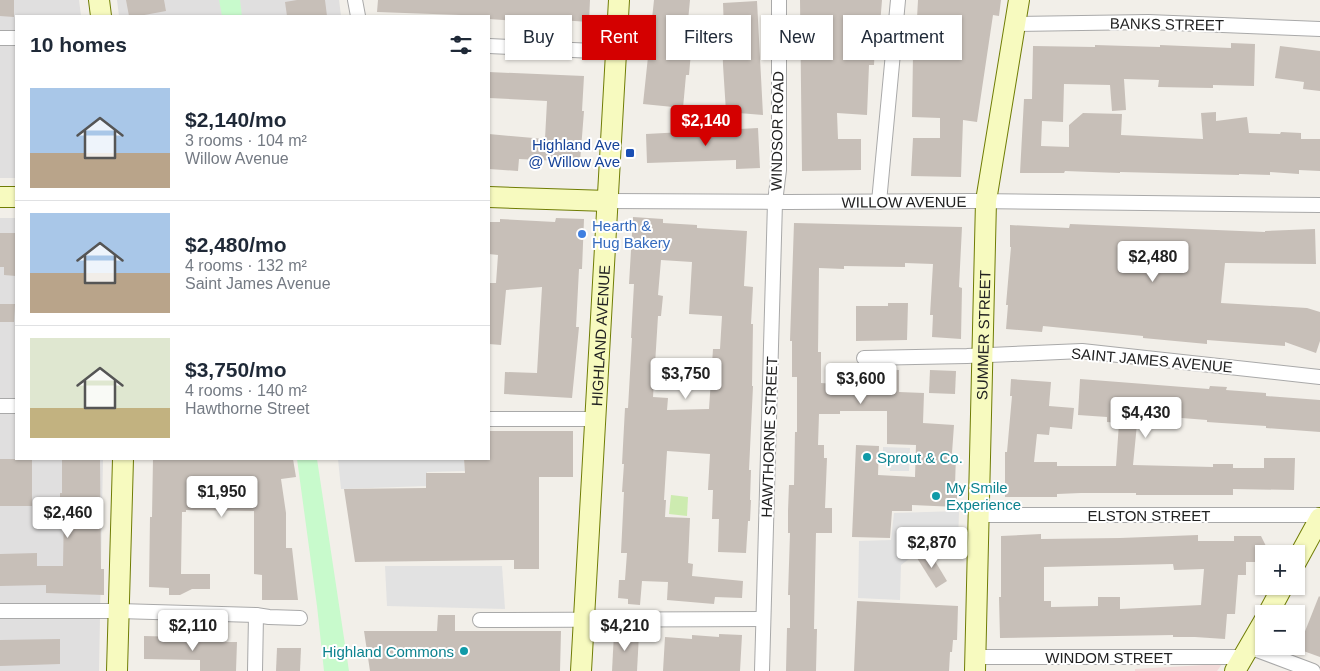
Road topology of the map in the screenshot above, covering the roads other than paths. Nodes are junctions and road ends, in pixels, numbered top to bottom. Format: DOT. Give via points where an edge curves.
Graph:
graph roads {
  1 [pos="99,0"];
  2 [pos="355,0"];
  3 [pos="619,0"];
  4 [pos="779,0"];
  5 [pos="898,0"];
  6 [pos="1018,0"];
  7 [pos="101,15"];
  8 [pos="358,15"];
  9 [pos="618,15"];
  10 [pos="1015,24"];
  11 [pos="1320,29"];
  12 [pos="0,38"];
  13 [pos="15,38"];
  14 [pos="490,46"];
  15 [pos="582,50"];
  16 [pos="616,60"];
  17 [pos="0,197"];
  18 [pos="15,197"];
  19 [pos="490,197"];
  20 [pos="608,201"];
  21 [pos="986,201"];
  22 [pos="775,202"];
  23 [pos="879,202"];
  24 [pos="1320,204"];
  25 [pos="983,356"];
  26 [pos="864,358"];
  27 [pos="1320,378"];
  28 [pos="0,406"];
  29 [pos="15,406"];
  30 [pos="490,419"];
  31 [pos="595,419"];
  32 [pos="123,460"];
  33 [pos="978,515"];
  34 [pos="1320,517"];
  35 [pos="1305,545"];
  36 [pos="0,611"];
  37 [pos="119,611"];
  38 [pos="256,615"];
  39 [pos="300,618"];
  40 [pos="584,619"];
  41 [pos="763,619"];
  42 [pos="480,620"];
  43 [pos="1255,636"];
  44 [pos="1242,658"];
  45 [pos="975,664"];
  46 [pos="117,671"];
  47 [pos="255,671"];
  48 [pos="581,671"];
  49 [pos="762,671"];
  50 [pos="1313,671"];
  1 -- 7 [label="main road"];
  2 -- 8 [label="street"];
  3 -- 9 [label="main road, HIGHLAND AVENUE"];
  4 -- 22 [label="street, WINDSOR ROAD" via="779,170"];
  5 -- 23 [label="street"];
  6 -- 10 [label="main road, SUMMER STREET"];
  10 -- 11 [label="street, BANKS STREET" via="1148,22"];
  10 -- 21 [label="main road, SUMMER STREET"];
  12 -- 13 [label="street"];
  14 -- 15 [label="street"];
  16 -- 20 [label="main road, HIGHLAND AVENUE"];
  17 -- 18 [label="main road"];
  19 -- 20 [label="main road, WILLOW AVENUE"];
  20 -- 22 [label="street, WILLOW AVENUE"];
  20 -- 31 [label="main road, HIGHLAND AVENUE"];
  21 -- 23 [label="street, WILLOW AVENUE"];
  21 -- 24 [label="street, WILLOW AVENUE"];
  21 -- 25 [label="main road, SUMMER STREET"];
  22 -- 23 [label="street, WILLOW AVENUE"];
  22 -- 41 [label="street, HAWTHORNE STREET"];
  25 -- 26 [label="street, SAINT JAMES AVENUE"];
  25 -- 27 [label="street, SAINT JAMES AVENUE" via="1082,351"];
  25 -- 33 [label="main road, SUMMER STREET"];
  28 -- 29 [label="street"];
  30 -- 31 [label="street"];
  31 -- 40 [label="main road, HIGHLAND AVENUE"];
  32 -- 37 [label="main road"];
  33 -- 34 [label="street, ELSTON STREET"];
  33 -- 45 [label="main road, SUMMER STREET"];
  34 -- 35 [label="main road"];
  36 -- 37 [label="street"];
  37 -- 38 [label="street"];
  37 -- 46 [label="main road"];
  38 -- 39 [label="street"];
  38 -- 47 [label="street"];
  40 -- 41 [label="street"];
  40 -- 42 [label="street"];
  40 -- 48 [label="main road, HIGHLAND AVENUE"];
  41 -- 49 [label="street, HAWTHORNE STREET"];
  43 -- 44 [label="main road"];
  44 -- 45 [label="street, WINDOM STREET"];
  44 -- 50 [label="street"];
}
